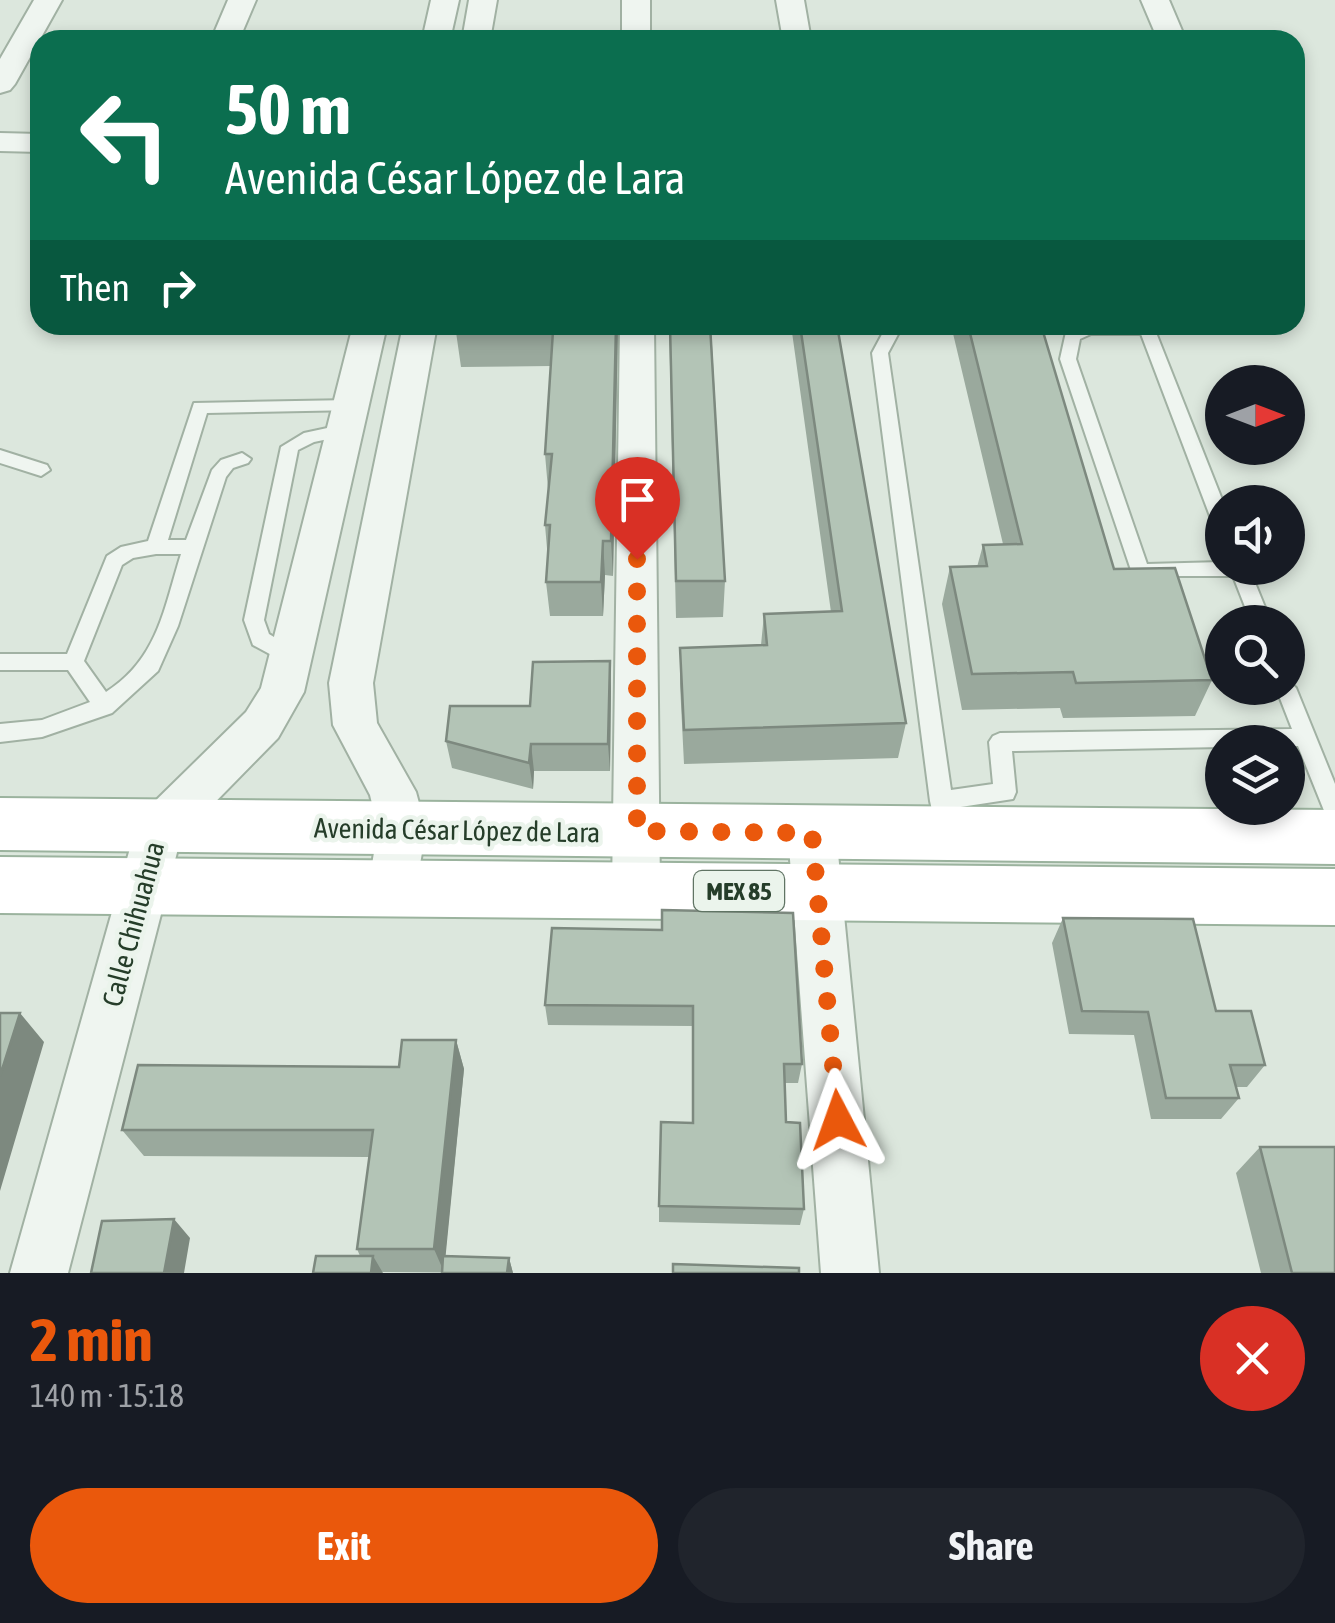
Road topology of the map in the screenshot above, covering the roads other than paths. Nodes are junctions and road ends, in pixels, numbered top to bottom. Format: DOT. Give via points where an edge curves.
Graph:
graph roads {
  1 [pos="48,0"];
  2 [pos="242,0"];
  3 [pos="445,0"];
  4 [pos="483,0"];
  5 [pos="636,0"];
  6 [pos="790,0"];
  7 [pos="1154,0"];
  8 [pos="31,30"];
  9 [pos="230,30"];
  10 [pos="438,30"];
  11 [pos="478,30"];
  12 [pos="636,30"];
  13 [pos="795,30"];
  14 [pos="1168,30"];
  15 [pos="30,32"];
  16 [pos="0,84"];
  17 [pos="0,142"];
  18 [pos="30,143"];
  19 [pos="368,335"];
  20 [pos="418,335"];
  21 [pos="636,335"];
  22 [pos="889,335"];
  23 [pos="1074,335"];
  24 [pos="1150,335"];
  25 [pos="349,418"];
  26 [pos="0,456"];
  27 [pos="242,459"];
  28 [pos="42,470"];
  29 [pos="1207,485"];
  30 [pos="156,546"];
  31 [pos="193,547"];
  32 [pos="1205,569"];
  33 [pos="293,659"];
  34 [pos="355,661"];
  35 [pos="0,662"];
  36 [pos="74,662"];
  37 [pos="105,706"];
  38 [pos="0,733"];
  39 [pos="1305,738"];
  40 [pos="1205,739"];
  41 [pos="1335,811"];
  42 [pos="0,824"];
  43 [pos="160,827"];
  44 [pos="1335,837"];
  45 [pos="948,843"];
  46 [pos="397,858"];
  47 [pos="636,860"];
  48 [pos="816,862"];
  49 [pos="0,885"];
  50 [pos="142,886"];
  51 [pos="1335,896"];
  52 [pos="39,1273"];
  53 [pos="850,1273"];
  1 -- 8 [label="street"];
  2 -- 9 [label="street"];
  3 -- 10 [label="street"];
  4 -- 11 [label="street"];
  5 -- 12 [label="street"];
  6 -- 13 [label="street"];
  7 -- 14 [label="street"];
  15 -- 16 [label="street"];
  17 -- 18 [label="street"];
  19 -- 25 [label="street, Calle Chihuahua"];
  20 -- 34 [label="street"];
  21 -- 47 [label="street"];
  22 -- 45 [label="lane" via="880,353"];
  23 -- 32 [label="lane" via="1068,359 1140,570"];
  24 -- 29 [label="lane"];
  25 -- 30 [label="lane" via="200,407"];
  25 -- 33 [label="street, Calle Chihuahua"];
  26 -- 28 [label="lane"];
  27 -- 31 [label="lane" via="218,475"];
  30 -- 31 [label="lane"];
  30 -- 36 [label="lane" via="114,561"];
  31 -- 37 [label="lane" via="154,663"];
  33 -- 34 [label="street"];
  33 -- 43 [label="street, Calle Chihuahua" via="262,725"];
  34 -- 46 [label="street" via="356,724 393,792"];
  35 -- 36 [label="lane"];
  36 -- 37 [label="lane"];
  37 -- 38 [label="lane" via="28,733"];
  39 -- 41 [label="lane"];
  40 -- 45 [label="lane" via="1000,742 1005,792"];
  42 -- 43 [label="main road, Avenida César López de Lara / MEX 85"];
  43 -- 46 [label="main road, Avenida César López de Lara / MEX 85"];
  43 -- 50 [label="street, Calle Chihuahua"];
  44 -- 45 [label="main road, Avenida César López de Lara / MEX 85"];
  45 -- 48 [label="main road, Avenida César López de Lara / MEX 85"];
  45 -- 51 [label="main road, Avenida César López de Lara / MEX 85"];
  46 -- 47 [label="main road, Avenida César López de Lara / MEX 85"];
  46 -- 50 [label="main road, Avenida César López de Lara / MEX 85"];
  47 -- 48 [label="main road, Avenida César López de Lara / MEX 85"];
  48 -- 53 [label="street"];
  49 -- 50 [label="main road, Avenida César López de Lara / MEX 85"];
  50 -- 52 [label="street, Calle Chihuahua"];
}
